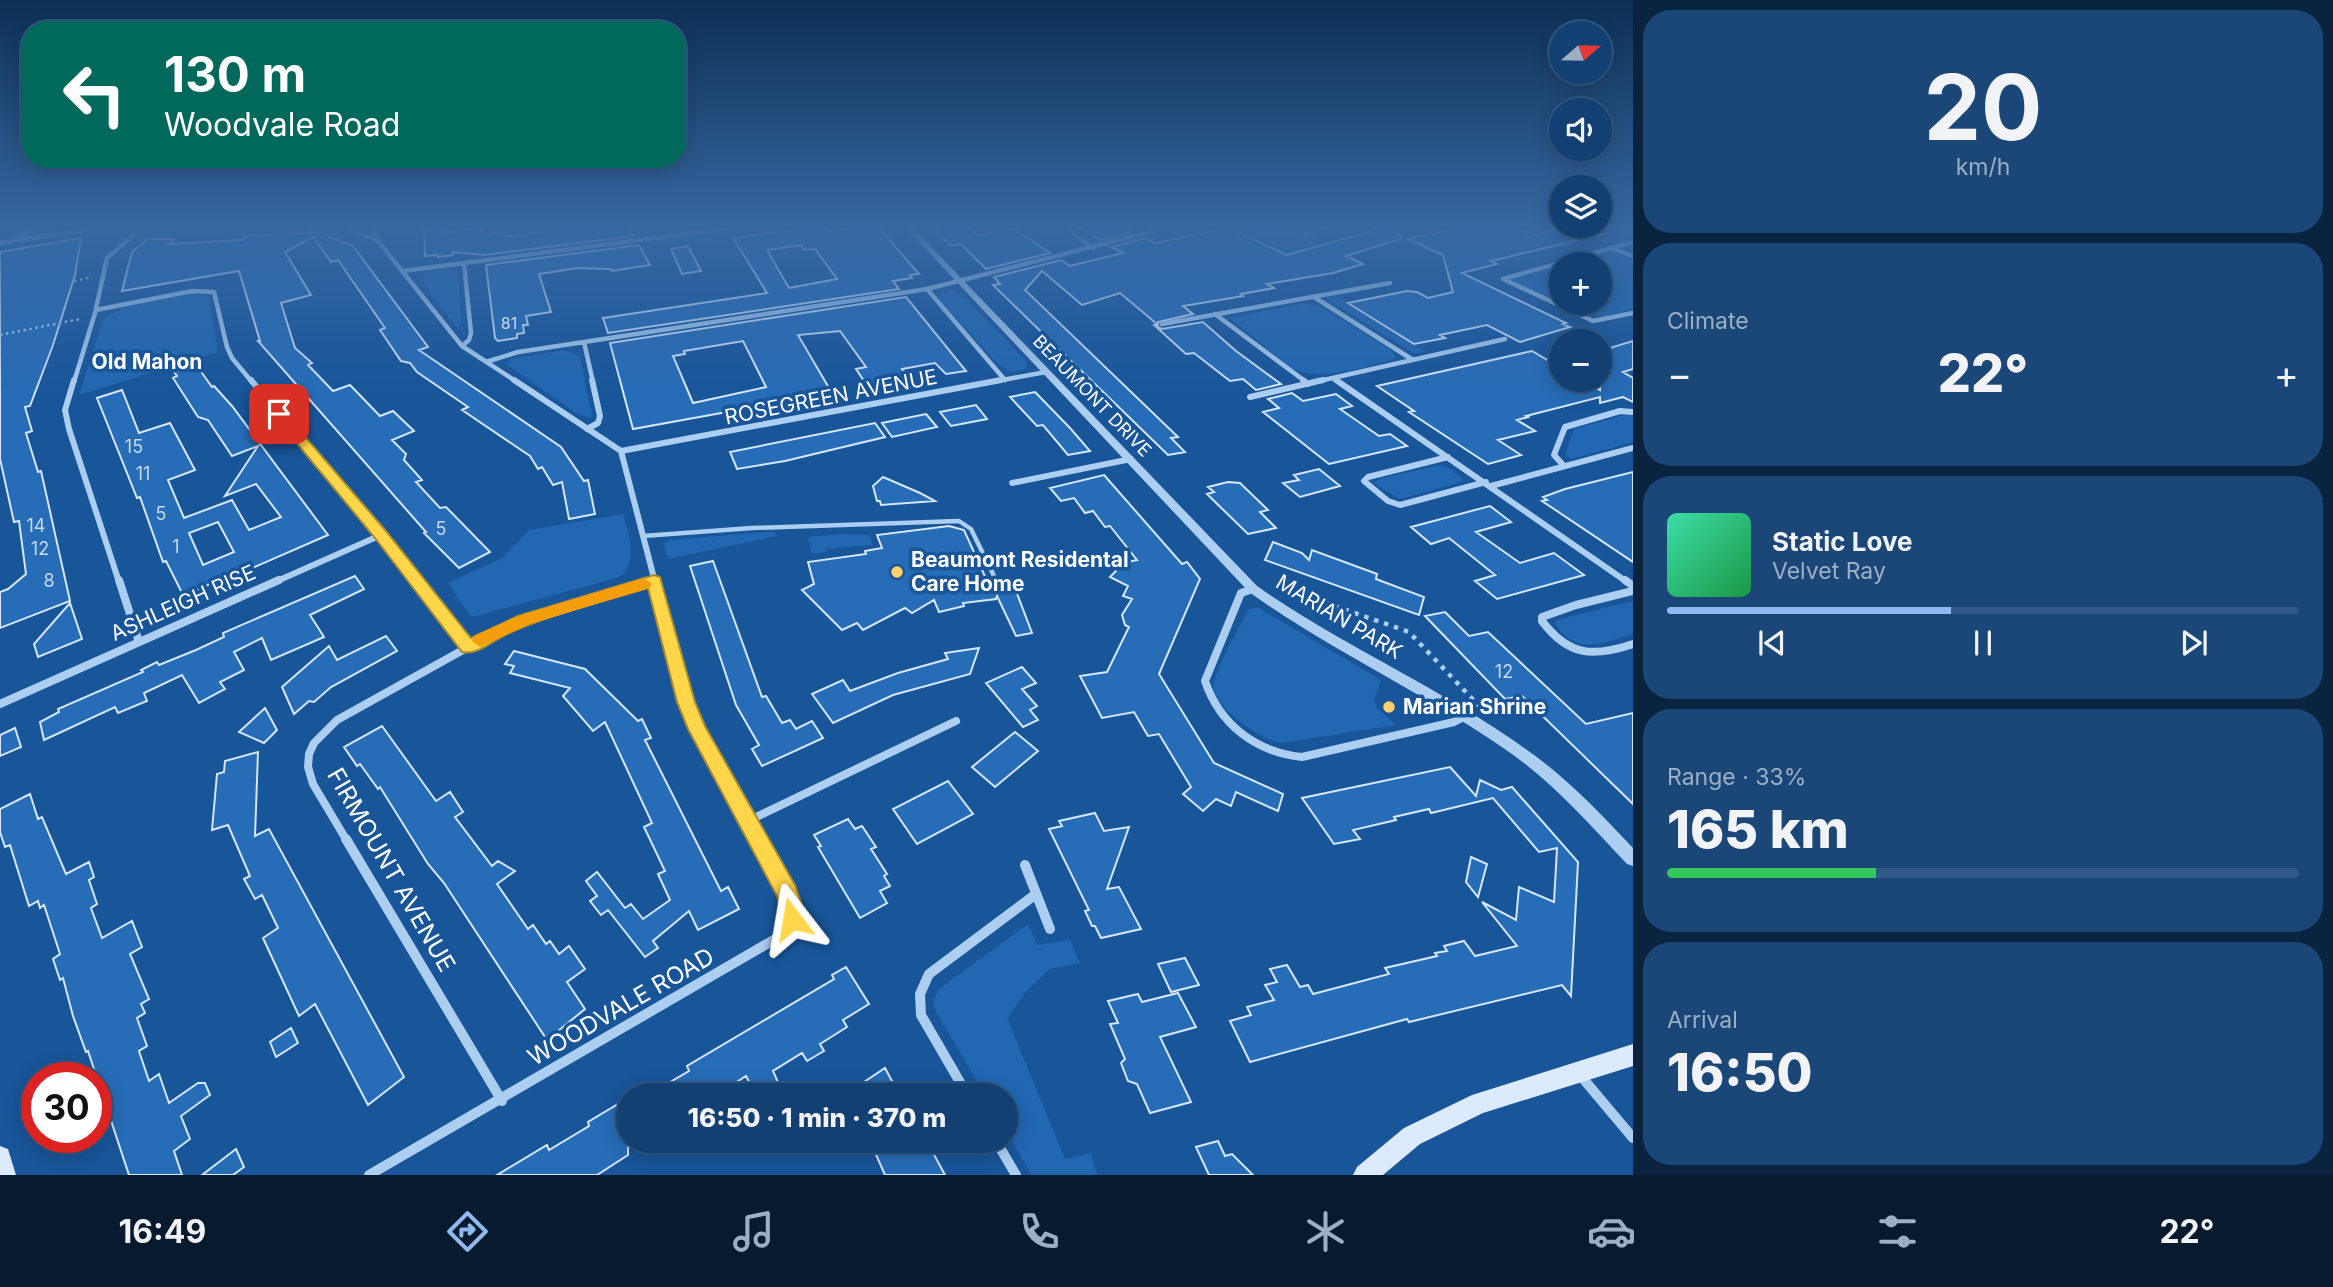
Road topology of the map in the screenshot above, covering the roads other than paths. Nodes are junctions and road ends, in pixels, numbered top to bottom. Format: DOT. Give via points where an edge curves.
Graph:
graph roads {
  1 [pos="102,282"];
  2 [pos="412,282"];
  3 [pos="466,282"];
  4 [pos="960,282"];
  5 [pos="1390,282"];
  6 [pos="1509,282"];
  7 [pos="928,289"];
  8 [pos="1314,297"];
  9 [pos="96,310"];
  10 [pos="1633,313"];
  11 [pos="1215,314"];
  12 [pos="1162,324"];
  13 [pos="1505,339"];
  14 [pos="583,342"];
  15 [pos="462,346"];
  16 [pos="1413,360"];
  17 [pos="486,362"];
  18 [pos="1046,372"];
  19 [pos="1334,379"];
  20 [pos="1005,380"];
  21 [pos="1308,384"];
  22 [pos="1250,397"];
  23 [pos="1633,412"];
  24 [pos="587,429"];
  25 [pos="1633,448"];
  26 [pos="621,451"];
  27 [pos="1448,457"];
  28 [pos="1131,458"];
  29 [pos="1564,466"];
  30 [pos="1012,483"];
  31 [pos="1489,484"];
  32 [pos="381,535"];
  33 [pos="643,536"];
  34 [pos="994,576"];
  35 [pos="654,580"];
  36 [pos="1252,589"];
  37 [pos="1633,589"];
  38 [pos="138,642"];
  39 [pos="1633,644"];
  40 [pos="468,647"];
  41 [pos="0,704"];
  42 [pos="1464,717"];
  43 [pos="956,721"];
  44 [pos="748,821"];
  45 [pos="1633,859"];
  46 [pos="1025,865"];
  47 [pos="1036,894"];
  48 [pos="1050,929"];
  49 [pos="1633,1055"];
  50 [pos="1577,1071"];
  51 [pos="961,1083"];
  52 [pos="502,1101"];
  53 [pos="1633,1138"];
  54 [pos="1003,1153"];
  55 [pos="0,1157"];
  56 [pos="4,1175"];
  57 [pos="369,1175"];
  58 [pos="1016,1175"];
  59 [pos="1365,1175"];
  1 -- 9 [label="street"];
  2 -- 15 [label="street"];
  3 -- 15 [label="street" via="471,333"];
  4 -- 7 [label="street"];
  4 -- 18 [label="street, BEAUMONT DRIVE"];
  5 -- 8 [label="street"];
  6 -- 10 [label="street" via="1592,321"];
  7 -- 14 [label="street"];
  7 -- 20 [label="street"];
  8 -- 11 [label="street"];
  8 -- 16 [label="street"];
  9 -- 32 [label="street" via="192,291 214,292 232,358"];
  9 -- 38 [label="street" via="65,412"];
  11 -- 12 [label="street"];
  11 -- 21 [label="street"];
  13 -- 16 [label="street"];
  14 -- 17 [label="street"];
  14 -- 24 [label="street" via="600,416 598,423"];
  15 -- 17 [label="street"];
  16 -- 19 [label="street"];
  17 -- 24 [label="street"];
  18 -- 20 [label="street, ROSEGREEN AVENUE"];
  18 -- 28 [label="street, BEAUMONT DRIVE"];
  19 -- 21 [label="street"];
  19 -- 27 [label="street"];
  20 -- 26 [label="street, ROSEGREEN AVENUE"];
  21 -- 22 [label="street"];
  23 -- 29 [label="street" via="1620,411 1565,427 1554,455"];
  24 -- 26 [label="street"];
  25 -- 29 [label="street"];
  26 -- 33 [label="street, WOODVALE ROAD"];
  27 -- 31 [label="street"];
  27 -- 31 [label="street" via="1364,481 1400,505"];
  28 -- 30 [label="street"];
  28 -- 36 [label="street, BEAUMONT DRIVE"];
  29 -- 31 [label="street"];
  31 -- 37 [label="street"];
  32 -- 38 [label="street, ASHLEIGH RISE"];
  32 -- 40 [label="street"];
  33 -- 34 [label="lane" via="959,521 971,529"];
  33 -- 35 [label="street, WOODVALE ROAD"];
  35 -- 40 [label="street" via="524,620"];
  35 -- 44 [label="street, WOODVALE ROAD" via="686,702"];
  36 -- 42 [label="street, MARIAN PARK"];
  36 -- 42 [label="street, MARIAN PARK" via="1241,593 1205,681 1225,717 1247,738 1289,757 1302,757"];
  37 -- 39 [label="street" via="1542,617 1582,653 1600,654"];
  38 -- 41 [label="street, ASHLEIGH RISE"];
  40 -- 52 [label="street, FIRMOUNT AVENUE" via="337,720 314,743 308,767 313,784"];
  42 -- 45 [label="street, MARIAN PARK" via="1549,775"];
  43 -- 44 [label="street"];
  44 -- 52 [label="street, WOODVALE ROAD" via="787,892 792,919 786,930 760,950"];
  46 -- 47 [label="street"];
  47 -- 48 [label="street"];
  47 -- 51 [label="street" via="929,974 922,986 918,1000 922,1015"];
  49 -- 50 [label="main road"];
  50 -- 53 [label="street"];
  50 -- 59 [label="main road" via="1480,1103 1423,1130"];
  52 -- 57 [label="street, WOODVALE ROAD"];
  54 -- 58 [label="street"];
  55 -- 56 [label="main road"];
}
